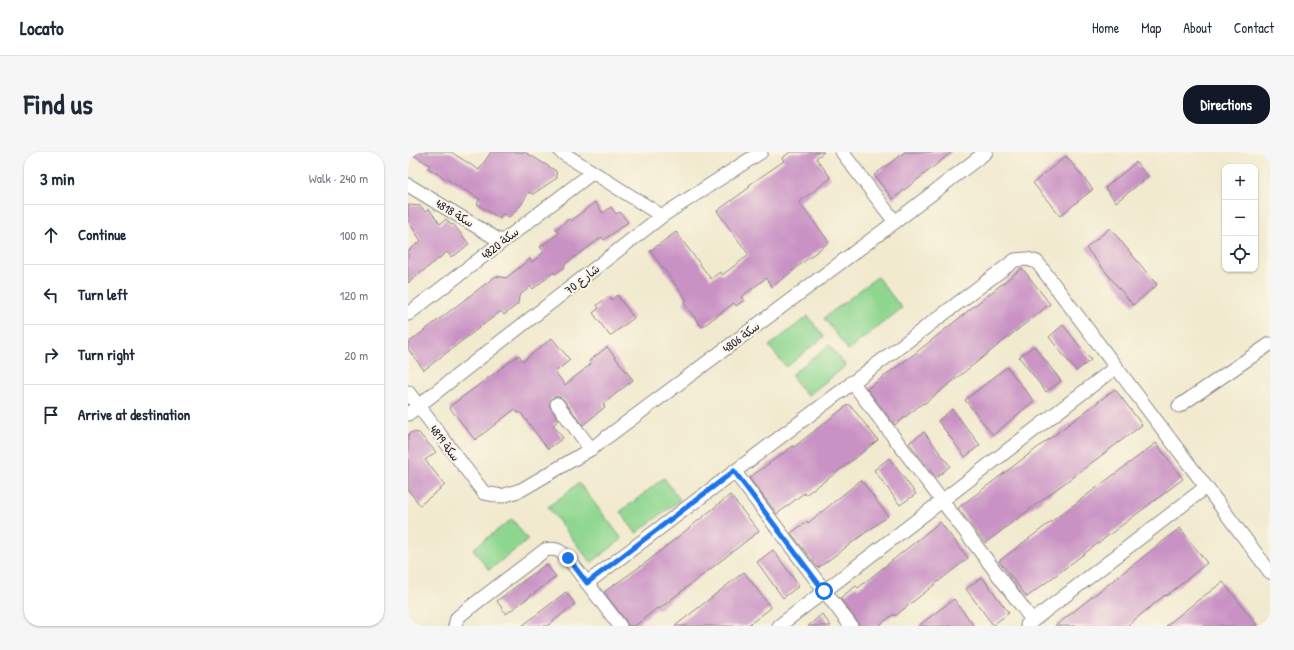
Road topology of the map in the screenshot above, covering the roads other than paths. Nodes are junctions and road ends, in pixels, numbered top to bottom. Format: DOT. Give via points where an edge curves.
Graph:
graph roads {
  1 [pos="561,152"];
  2 [pos="761,152"];
  3 [pos="842,152"];
  4 [pos="986,152"];
  5 [pos="593,172"];
  6 [pos="408,185"];
  7 [pos="662,216"];
  8 [pos="895,222"];
  9 [pos="502,242"];
  10 [pos="408,314"];
  11 [pos="1270,344"];
  12 [pos="1116,367"];
  13 [pos="852,382"];
  14 [pos="408,392"];
  15 [pos="557,404"];
  16 [pos="1179,406"];
  17 [pos="413,410"];
  18 [pos="591,449"];
  19 [pos="734,471"];
  20 [pos="1206,487"];
  21 [pos="484,493"];
  22 [pos="942,501"];
  23 [pos="1270,572"];
  24 [pos="587,583"];
  25 [pos="824,591"];
  26 [pos="1030,623"];
  27 [pos="455,626"];
  28 [pos="620,626"];
  29 [pos="779,626"];
  30 [pos="851,626"];
  1 -- 5 [label="street"];
  2 -- 7 [label="street, شارع 70"];
  3 -- 8 [label="street"];
  4 -- 8 [label="street, سكة 4806"];
  5 -- 7 [label="street"];
  5 -- 9 [label="street, سكة 4820"];
  6 -- 9 [label="street, سكة 4818"];
  7 -- 17 [label="street, شارع 70"];
  8 -- 18 [label="street, سكة 4806"];
  9 -- 10 [label="street, سكة 4820"];
  11 -- 16 [label="street"];
  12 -- 13 [label="street" via="1038,262 1027,259 1015,260"];
  12 -- 20 [label="street"];
  12 -- 22 [label="street"];
  13 -- 19 [label="street"];
  13 -- 22 [label="street"];
  14 -- 17 [label="street, سكة 4819"];
  15 -- 18 [label="street"];
  17 -- 21 [label="street, سكة 4819"];
  18 -- 21 [label="street, سكة 4806" via="521,490 502,496"];
  19 -- 24 [label="street"];
  19 -- 25 [label="street"];
  20 -- 23 [label="street"];
  20 -- 26 [label="street"];
  22 -- 25 [label="street"];
  22 -- 26 [label="street"];
  24 -- 27 [label="street" via="560,550 545,550 464,612 457,618"];
  24 -- 28 [label="street"];
  25 -- 29 [label="street"];
  25 -- 30 [label="street"];
}
